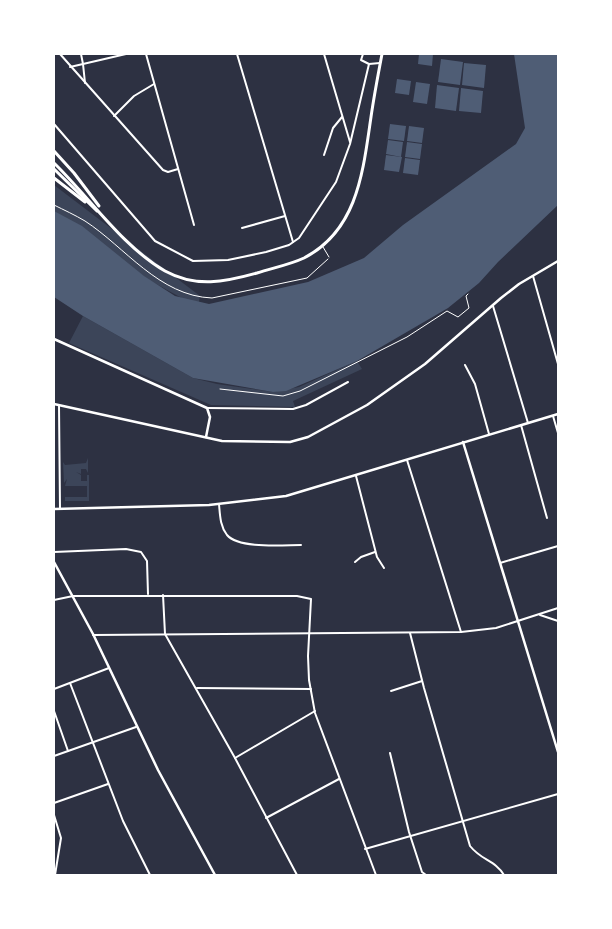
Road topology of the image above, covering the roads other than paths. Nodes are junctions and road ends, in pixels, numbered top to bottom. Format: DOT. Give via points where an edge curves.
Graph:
graph roads {
  1 [pos="60,54"];
  2 [pos="81,54"];
  3 [pos="126,54"];
  4 [pos="146,54"];
  5 [pos="237,54"];
  6 [pos="324,54"];
  7 [pos="363,54"];
  8 [pos="382,54"];
  9 [pos="380,63"];
  10 [pos="84,64"];
  11 [pos="368,64"];
  12 [pos="70,67"];
  13 [pos="85,84"];
  14 [pos="154,84"];
  15 [pos="114,116"];
  16 [pos="342,117"];
  17 [pos="54,124"];
  18 [pos="350,144"];
  19 [pos="54,151"];
  20 [pos="324,156"];
  21 [pos="54,163"];
  22 [pos="54,169"];
  23 [pos="178,169"];
  24 [pos="54,178"];
  25 [pos="285,216"];
  26 [pos="109,221"];
  27 [pos="194,225"];
  28 [pos="242,228"];
  29 [pos="293,242"];
  30 [pos="323,245"];
  31 [pos="329,257"];
  32 [pos="558,261"];
  33 [pos="533,276"];
  34 [pos="492,305"];
  35 [pos="54,339"];
  36 [pos="558,364"];
  37 [pos="465,365"];
  38 [pos="348,382"];
  39 [pos="54,404"];
  40 [pos="59,405"];
  41 [pos="207,408"];
  42 [pos="558,414"];
  43 [pos="553,416"];
  44 [pos="528,423"];
  45 [pos="521,425"];
  46 [pos="558,432"];
  47 [pos="489,434"];
  48 [pos="206,437"];
  49 [pos="54,440"];
  50 [pos="59,440"];
  51 [pos="463,442"];
  52 [pos="407,459"];
  53 [pos="356,476"];
  54 [pos="219,504"];
  55 [pos="54,509"];
  56 [pos="60,509"];
  57 [pos="547,518"];
  58 [pos="301,545"];
  59 [pos="558,546"];
  60 [pos="54,552"];
  61 [pos="376,552"];
  62 [pos="54,562"];
  63 [pos="355,562"];
  64 [pos="500,563"];
  65 [pos="384,568"];
  66 [pos="148,595"];
  67 [pos="163,595"];
  68 [pos="73,596"];
  69 [pos="54,600"];
  70 [pos="558,608"];
  71 [pos="540,615"];
  72 [pos="558,621"];
  73 [pos="518,622"];
  74 [pos="410,632"];
  75 [pos="461,632"];
  76 [pos="165,634"];
  77 [pos="309,634"];
  78 [pos="93,635"];
  79 [pos="109,668"];
  80 [pos="422,681"];
  81 [pos="70,683"];
  82 [pos="197,688"];
  83 [pos="54,689"];
  84 [pos="311,689"];
  85 [pos="391,691"];
  86 [pos="54,711"];
  87 [pos="315,711"];
  88 [pos="136,727"];
  89 [pos="93,742"];
  90 [pos="68,751"];
  91 [pos="558,752"];
  92 [pos="390,753"];
  93 [pos="54,756"];
  94 [pos="235,758"];
  95 [pos="339,778"];
  96 [pos="108,784"];
  97 [pos="558,794"];
  98 [pos="54,803"];
  99 [pos="54,816"];
  100 [pos="266,818"];
  101 [pos="463,821"];
  102 [pos="410,836"];
  103 [pos="365,848"];
  104 [pos="55,875"];
  105 [pos="150,875"];
  106 [pos="215,875"];
  107 [pos="297,875"];
  108 [pos="376,875"];
  109 [pos="426,875"];
  110 [pos="504,875"];
  1 -- 12 [label="street"];
  2 -- 10 [label="street"];
  3 -- 10 [label="street"];
  4 -- 14 [label="street"];
  5 -- 25 [label="street"];
  6 -- 16 [label="street"];
  7 -- 11 [label="street" via="361,60"];
  8 -- 9 [label="main road"];
  9 -- 11 [label="street"];
  9 -- 30 [label="main road" via="359,188 344,221"];
  10 -- 12 [label="street"];
  10 -- 13 [label="street"];
  11 -- 18 [label="street"];
  12 -- 13 [label="street"];
  13 -- 15 [label="street"];
  14 -- 15 [label="street" via="134,96"];
  14 -- 23 [label="street"];
  15 -- 23 [label="street" via="163,170"];
  16 -- 18 [label="street"];
  16 -- 20 [label="street" via="333,128"];
  17 -- 29 [label="street" via="142,228 161,246 180,256 193,261 214,262 266,252"];
  18 -- 29 [label="street" via="336,182 299,238"];
  19 -- 26 [label="main road"];
  21 -- 26 [label="main road"];
  22 -- 26 [label="main road"];
  23 -- 27 [label="street"];
  24 -- 26 [label="main road"];
  25 -- 28 [label="street"];
  25 -- 29 [label="street"];
  26 -- 30 [label="main road" via="159,267 195,282 220,283 244,277 297,260"];
  30 -- 31 [label="lane"];
  32 -- 33 [label="street"];
  33 -- 34 [label="street"];
  33 -- 36 [label="street"];
  34 -- 44 [label="street"];
  34 -- 48 [label="street" via="425,364 367,405 308,437 266,443"];
  35 -- 41 [label="street"];
  37 -- 47 [label="street" via="475,384"];
  38 -- 41 [label="street" via="306,405 293,408"];
  39 -- 40 [label="street"];
  40 -- 48 [label="street"];
  40 -- 50 [label="street"];
  41 -- 48 [label="street" via="210,418"];
  42 -- 43 [label="street"];
  43 -- 44 [label="street"];
  43 -- 46 [label="street"];
  44 -- 45 [label="street"];
  45 -- 47 [label="street"];
  45 -- 57 [label="street"];
  47 -- 51 [label="street"];
  49 -- 50 [label="street"];
  50 -- 56 [label="street"];
  51 -- 52 [label="street"];
  51 -- 64 [label="street"];
  52 -- 53 [label="street"];
  52 -- 75 [label="street"];
  53 -- 54 [label="street" via="286,496"];
  53 -- 61 [label="street"];
  54 -- 56 [label="street"];
  54 -- 58 [label="street" via="222,525 232,539 243,543"];
  55 -- 56 [label="street"];
  59 -- 64 [label="street"];
  60 -- 66 [label="street" via="126,549 141,552 148,561"];
  61 -- 63 [label="street" via="361,556"];
  61 -- 65 [label="street"];
  62 -- 68 [label="street"];
  64 -- 73 [label="street"];
  66 -- 67 [label="street"];
  66 -- 68 [label="street"];
  67 -- 76 [label="street"];
  67 -- 77 [label="street" via="297,596 311,599"];
  68 -- 69 [label="street"];
  68 -- 78 [label="street"];
  70 -- 71 [label="street"];
  71 -- 72 [label="street"];
  71 -- 73 [label="street"];
  73 -- 75 [label="street"];
  73 -- 91 [label="street"];
  74 -- 75 [label="street"];
  74 -- 77 [label="street"];
  74 -- 80 [label="street"];
  76 -- 77 [label="street"];
  76 -- 78 [label="street"];
  76 -- 82 [label="street"];
  77 -- 84 [label="street"];
  78 -- 79 [label="street"];
  79 -- 81 [label="street"];
  79 -- 88 [label="street"];
  80 -- 85 [label="street"];
  80 -- 101 [label="street"];
  81 -- 83 [label="street"];
  81 -- 89 [label="street"];
  82 -- 84 [label="street"];
  82 -- 94 [label="street"];
  84 -- 87 [label="street"];
  86 -- 90 [label="street"];
  87 -- 94 [label="street"];
  87 -- 95 [label="street"];
  88 -- 89 [label="street"];
  88 -- 106 [label="street"];
  89 -- 90 [label="street"];
  89 -- 96 [label="street"];
  90 -- 93 [label="street"];
  92 -- 102 [label="street"];
  94 -- 100 [label="street"];
  95 -- 100 [label="street"];
  95 -- 103 [label="street"];
  96 -- 98 [label="street"];
  96 -- 105 [label="street"];
  97 -- 101 [label="street"];
  99 -- 104 [label="street" via="61,842"];
  100 -- 107 [label="street"];
  101 -- 102 [label="street"];
  101 -- 110 [label="street" via="470,846 482,859 500,868"];
  102 -- 103 [label="street"];
  102 -- 109 [label="street" via="422,872"];
  103 -- 108 [label="street"];
}
